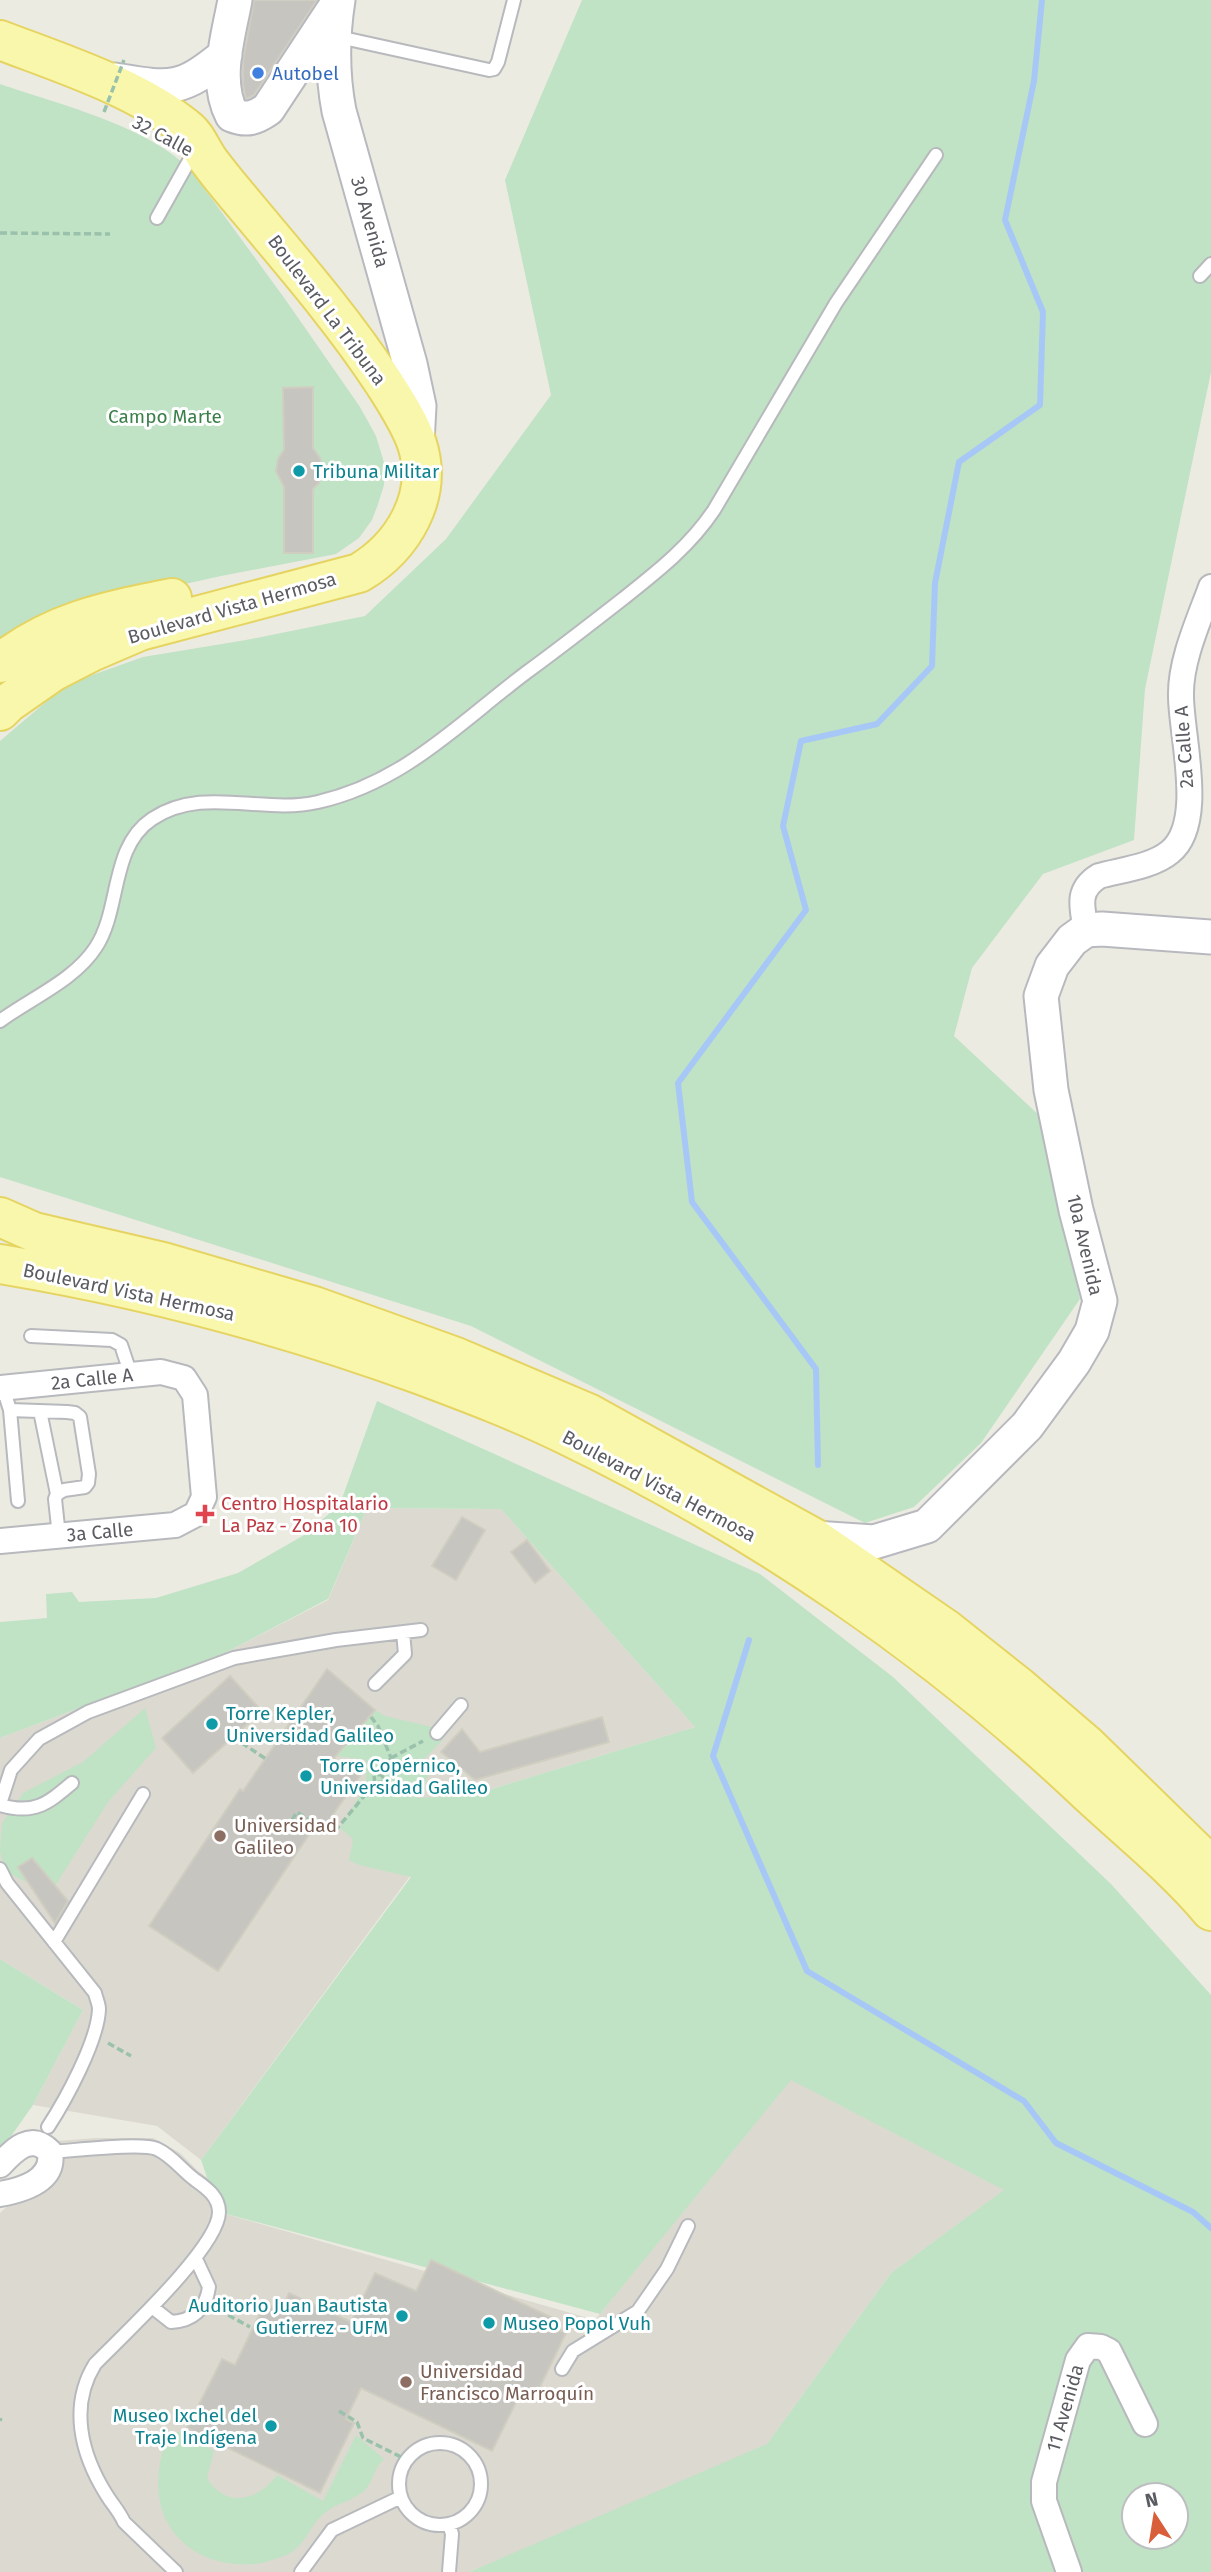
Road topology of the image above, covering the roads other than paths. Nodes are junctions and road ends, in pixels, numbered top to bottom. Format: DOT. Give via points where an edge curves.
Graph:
graph roads {
  1 [pos="235,0"];
  2 [pos="514,0"];
  3 [pos="338,1"];
  4 [pos="334,36"];
  5 [pos="0,40"];
  6 [pos="225,55"];
  7 [pos="0,65"];
  8 [pos="90,75"];
  9 [pos="936,155"];
  10 [pos="202,157"];
  11 [pos="158,218"];
  12 [pos="1211,264"];
  13 [pos="1200,276"];
  14 [pos="417,443"];
  15 [pos="359,573"];
  16 [pos="1211,587"];
  17 [pos="0,663"];
  18 [pos="0,711"];
  19 [pos="1086,930"];
  20 [pos="1211,937"];
  21 [pos="0,1021"];
  22 [pos="0,1217"];
  23 [pos="0,1264"];
  24 [pos="30,1336"];
  25 [pos="131,1375"];
  26 [pos="4,1395"];
  27 [pos="40,1411"];
  28 [pos="57,1494"];
  29 [pos="18,1501"];
  30 [pos="196,1514"];
  31 [pos="59,1536"];
  32 [pos="814,1538"];
  33 [pos="0,1541"];
  34 [pos="421,1630"];
  35 [pos="403,1632"];
  36 [pos="375,1684"];
  37 [pos="461,1705"];
  38 [pos="437,1733"];
  39 [pos="72,1783"];
  40 [pos="143,1794"];
  41 [pos="0,1804"];
  42 [pos="1211,1866"];
  43 [pos="0,1869"];
  44 [pos="1211,1911"];
  45 [pos="54,1942"];
  46 [pos="48,2127"];
  47 [pos="50,2152"];
  48 [pos="0,2165"];
  49 [pos="0,2194"];
  50 [pos="688,2225"];
  51 [pos="197,2259"];
  52 [pos="152,2307"];
  53 [pos="562,2370"];
  54 [pos="1145,2424"];
  55 [pos="401,2497"];
  56 [pos="449,2524"];
  57 [pos="176,2572"];
  58 [pos="301,2572"];
  59 [pos="449,2572"];
  60 [pos="1069,2572"];
  1 -- 6 [label="street"];
  2 -- 4 [label="lane" via="498,62 489,70"];
  3 -- 4 [label="street, 30 Avenida"];
  3 -- 6 [label="street" via="268,109 258,116 232,116 222,90"];
  4 -- 14 [label="street, 30 Avenida" via="333,80 339,111 410,364 419,406"];
  5 -- 8 [label="main road, 32 Calle"];
  6 -- 8 [label="street" via="193,79 170,87"];
  7 -- 10 [label="main road, 32 Calle" via="146,124"];
  8 -- 10 [label="main road, 32 Calle" via="170,115 190,130"];
  9 -- 21 [label="lane" via="835,303 715,510 674,558 446,738 377,780 317,802 292,806 193,802 152,819 130,842 107,928 95,950 77,968"];
  10 -- 11 [label="lane"];
  10 -- 14 [label="main road, Boulevard La Tribuna" via="312,284 365,355"];
  12 -- 13 [label="lane"];
  14 -- 15 [label="main road, Boulevard La Tribuna" via="421,481 412,519 390,550"];
  15 -- 17 [label="main road" via="267,579 79,620 52,629"];
  15 -- 18 [label="main road, Boulevard Vista Hermosa" via="140,631 54,671"];
  16 -- 19 [label="street, 2a Calle A" via="1190,645 1180,695 1190,775 1184,832 1177,846 1162,858 1092,880 1080,901"];
  19 -- 20 [label="street"];
  19 -- 32 [label="street, 10a Avenida" via="1052,966 1041,996 1051,1090 1100,1301 1093,1331 1027,1426 927,1526 874,1542"];
  22 -- 32 [label="main road, Boulevard Vista Hermosa" via="34,1232 163,1262 314,1306 456,1357 589,1413"];
  23 -- 44 [label="main road, Boulevard Vista Hermosa" via="229,1312 336,1345 551,1428 705,1508 770,1546 954,1676 1061,1767"];
  24 -- 25 [label="lane" via="112,1340 121,1345"];
  25 -- 26 [label="street, 2a Calle A"];
  25 -- 30 [label="street, 2a Calle A" via="173,1375 195,1395 204,1497"];
  26 -- 27 [label="lane"];
  26 -- 29 [label="lane"];
  27 -- 28 [label="lane"];
  27 -- 28 [label="lane" via="80,1417 88,1483"];
  28 -- 31 [label="lane"];
  30 -- 31 [label="street, 3a Calle" via="175,1525"];
  31 -- 33 [label="street, 3a Calle"];
  32 -- 42 [label="main road, Boulevard Vista Hermosa" via="946,1629 1018,1686 1088,1746"];
  34 -- 35 [label="lane"];
  35 -- 36 [label="lane" via="405,1654"];
  35 -- 41 [label="lane" via="234,1658 88,1712 39,1739 11,1769"];
  37 -- 38 [label="lane"];
  39 -- 41 [label="lane" via="36,1808"];
  40 -- 45 [label="lane"];
  43 -- 45 [label="lane"];
  45 -- 46 [label="lane" via="95,1993 99,2008 93,2040"];
  47 -- 48 [label="street" via="40,2144 25,2143"];
  47 -- 49 [label="street" via="51,2164 44,2176 29,2186"];
  47 -- 51 [label="lane" via="154,2148 174,2160 207,2188 219,2212"];
  50 -- 53 [label="lane" via="667,2269 638,2311 573,2351"];
  51 -- 52 [label="lane"];
  51 -- 52 [label="lane" via="209,2287 200,2312 184,2322 171,2322"];
  52 -- 57 [label="lane" via="95,2364 84,2385 79,2416 91,2468 107,2496 124,2522"];
  54 -- 60 [label="street, 11 Avenida" via="1109,2351 1088,2346 1078,2360 1044,2482 1044,2501"];
  55 -- 56 [label="lane" via="420,2519 434,2525"];
  55 -- 56 [label="lane" via="400,2474 422,2447 446,2443 467,2452 482,2484 480,2496 468,2514"];
  55 -- 58 [label="lane" via="332,2530"];
  56 -- 59 [label="lane"];
}
